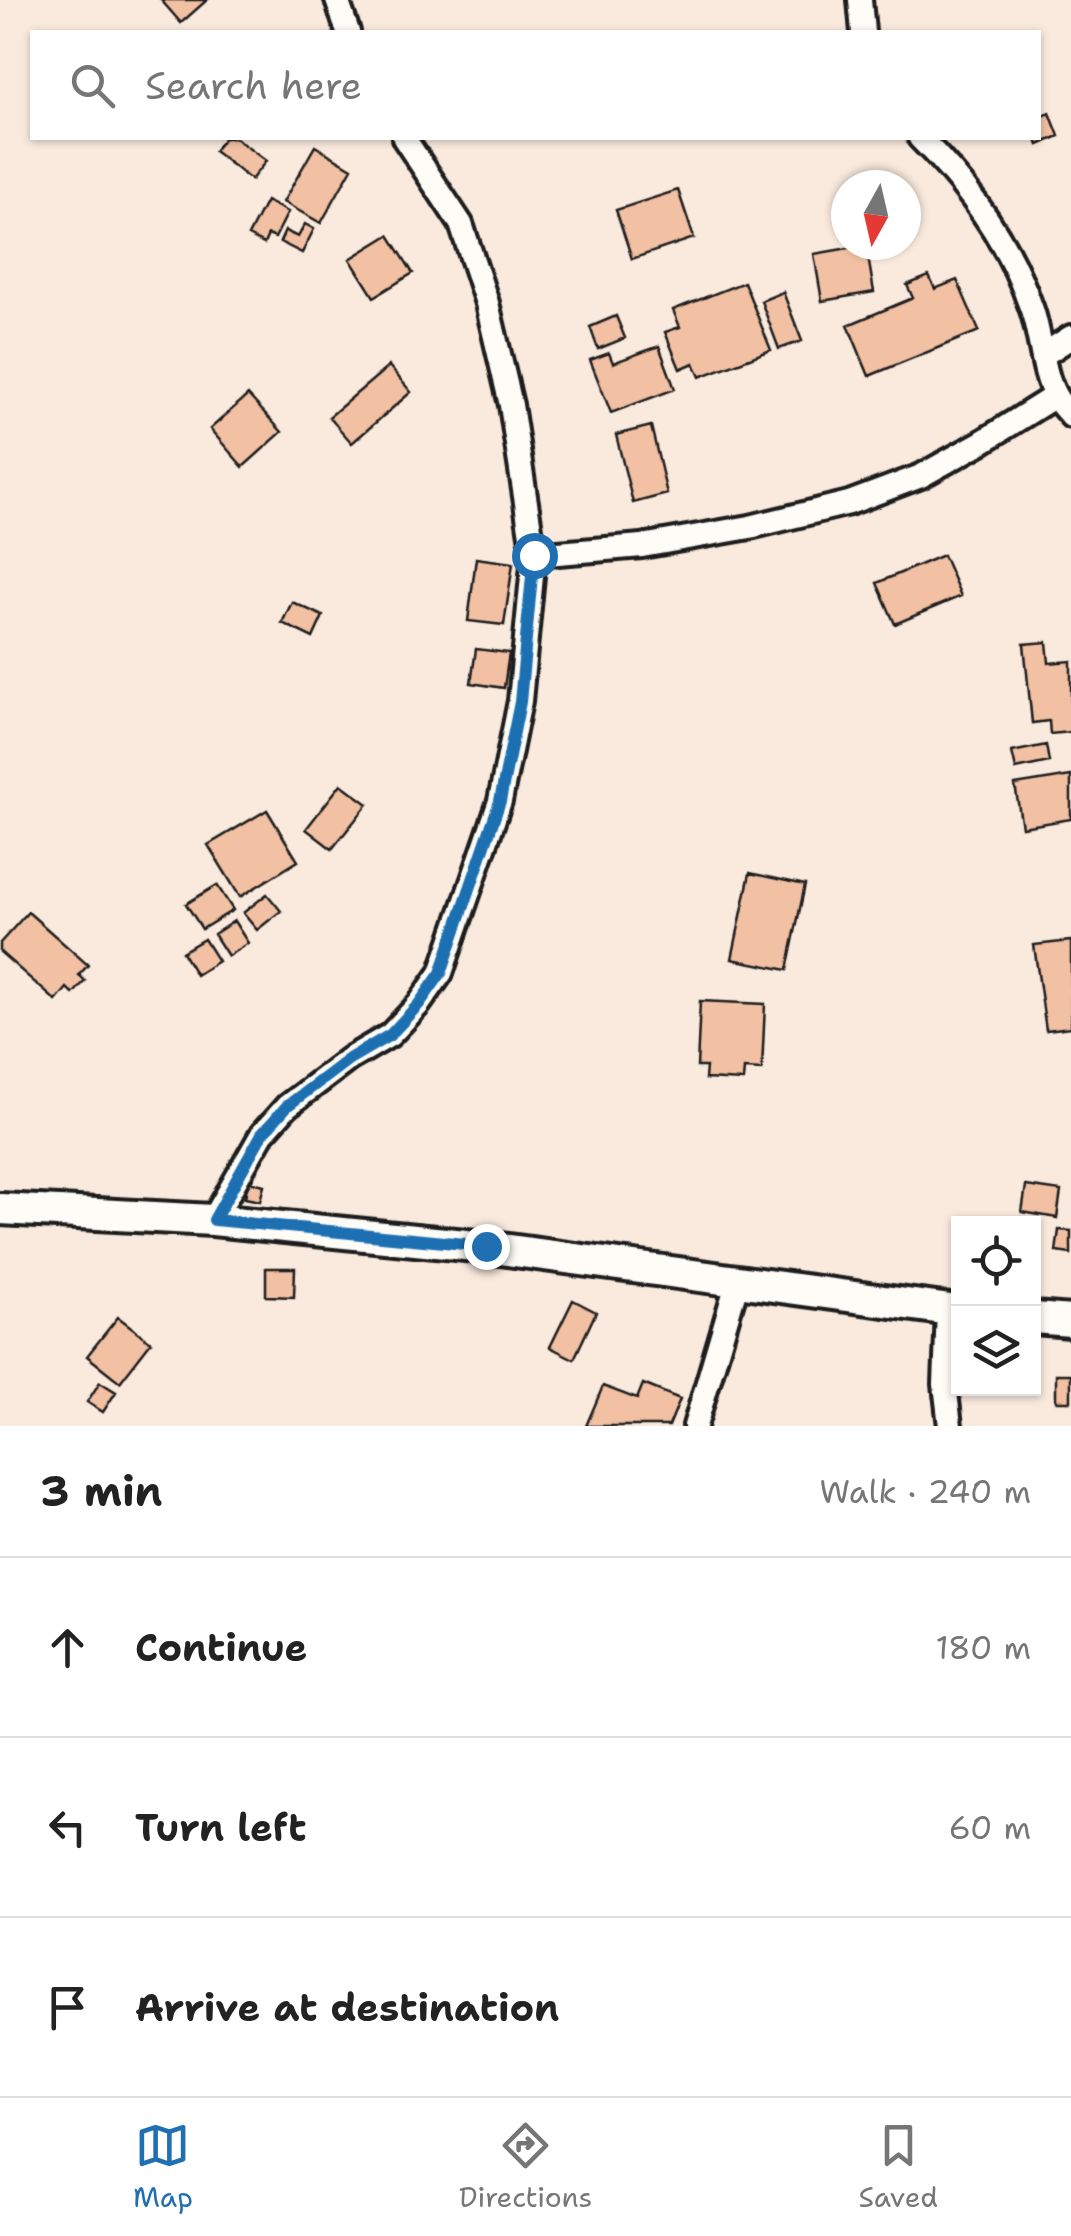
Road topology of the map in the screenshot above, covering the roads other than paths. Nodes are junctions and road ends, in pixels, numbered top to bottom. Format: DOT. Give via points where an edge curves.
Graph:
graph roads {
  1 [pos="337,0"];
  2 [pos="860,0"];
  3 [pos="347,30"];
  4 [pos="863,30"];
  5 [pos="405,140"];
  6 [pos="922,140"];
  7 [pos="1071,337"];
  8 [pos="1043,354"];
  9 [pos="1055,396"];
  10 [pos="1071,416"];
  11 [pos="534,555"];
  12 [pos="0,1209"];
  13 [pos="214,1220"];
  14 [pos="738,1280"];
  15 [pos="951,1311"];
  16 [pos="1041,1319"];
  17 [pos="1071,1321"];
  18 [pos="951,1329"];
  19 [pos="695,1426"];
  20 [pos="950,1426"];
  1 -- 3 [label="street"];
  2 -- 4 [label="street"];
  5 -- 11 [label="street" via="461,224 488,302"];
  6 -- 8 [label="street" via="950,167 1012,259"];
  7 -- 8 [label="street"];
  8 -- 9 [label="street"];
  9 -- 10 [label="street"];
  9 -- 11 [label="street" via="921,476 849,503 642,546"];
  11 -- 13 [label="street" via="520,702 500,801 441,973 390,1035 287,1106 262,1134"];
  12 -- 13 [label="street"];
  13 -- 14 [label="street" via="486,1246"];
  14 -- 15 [label="street"];
  14 -- 19 [label="street"];
  16 -- 17 [label="street"];
  18 -- 20 [label="street" via="945,1384"];
}
